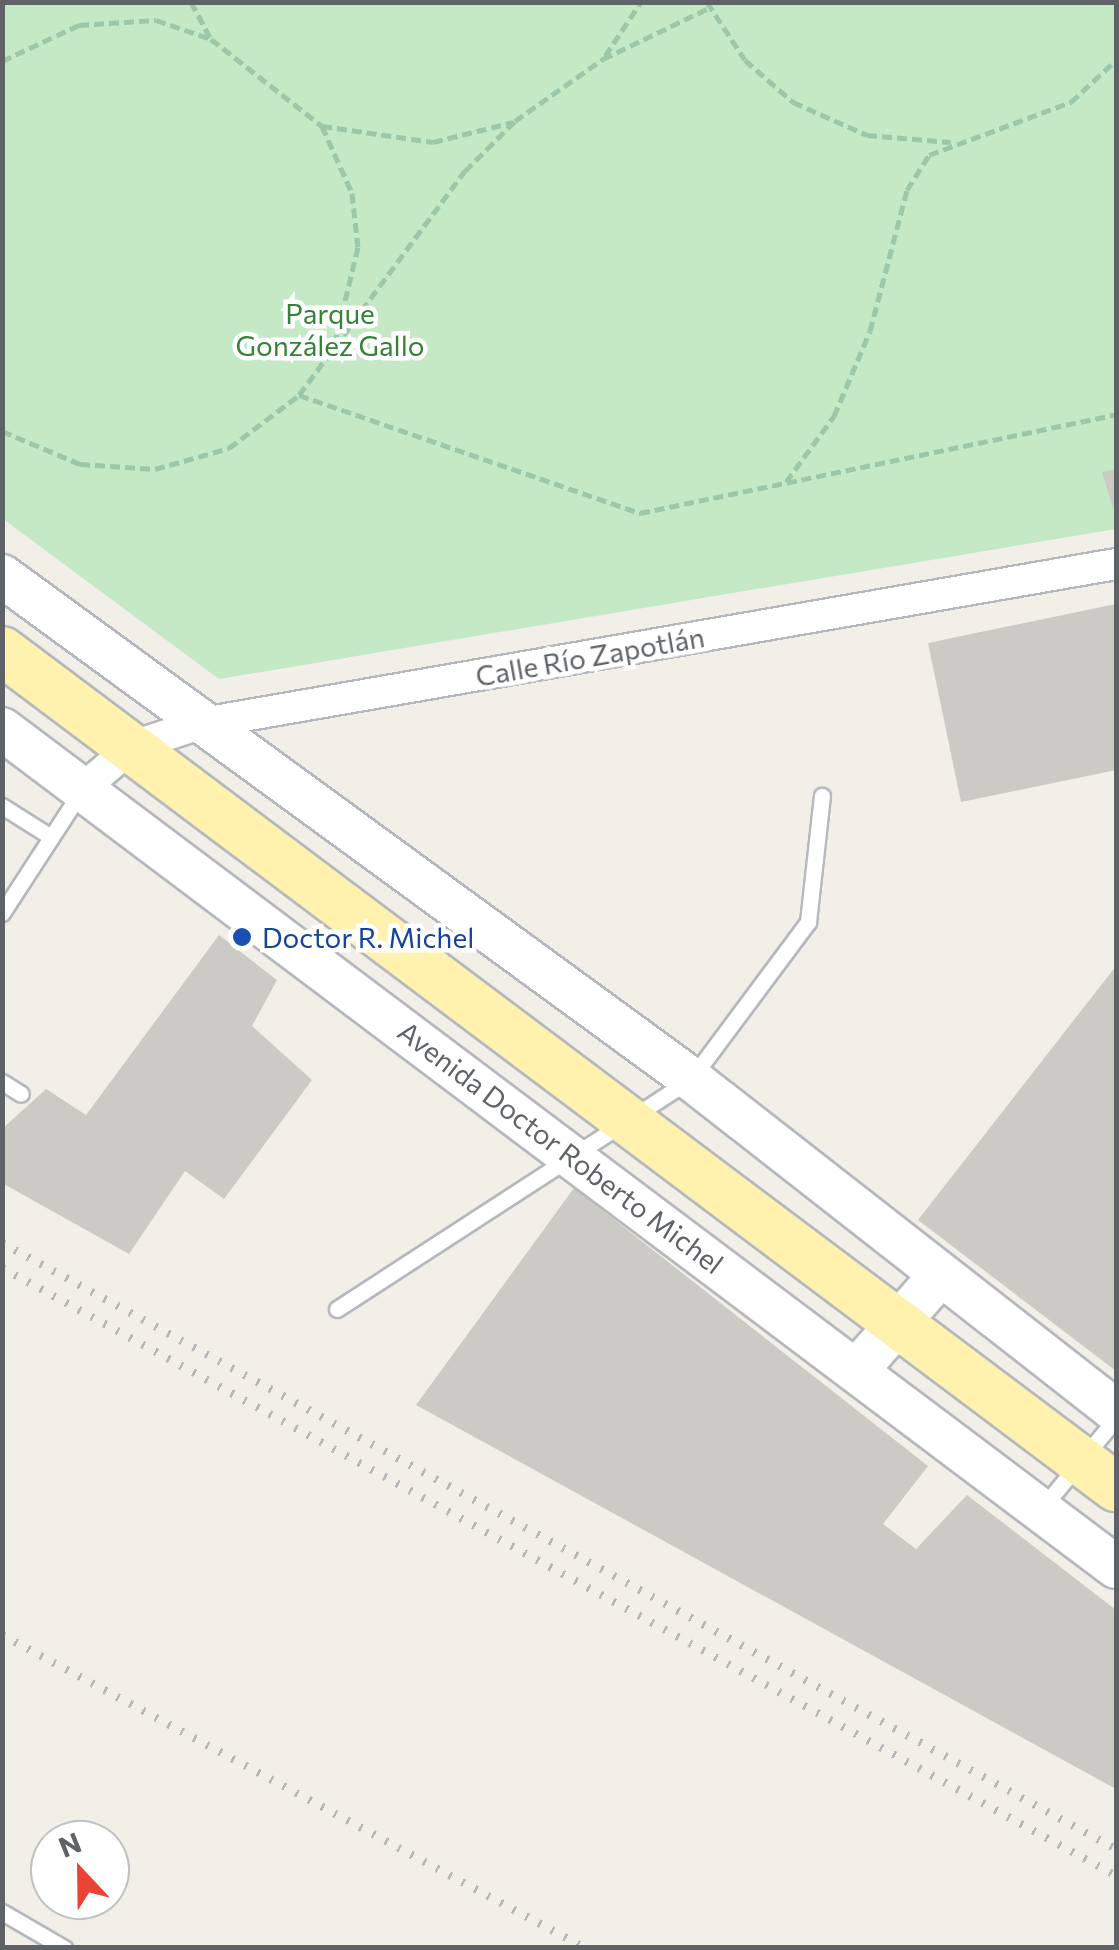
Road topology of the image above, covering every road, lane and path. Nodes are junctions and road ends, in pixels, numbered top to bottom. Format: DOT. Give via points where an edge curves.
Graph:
graph roads {
  1 [pos="191,2"];
  2 [pos="641,2"];
  3 [pos="708,5"];
  4 [pos="211,39"];
  5 [pos="603,59"];
  6 [pos="2,60"];
  7 [pos="1116,60"];
  8 [pos="516,122"];
  9 [pos="322,126"];
  10 [pos="954,142"];
  11 [pos="335,343"];
  12 [pos="298,395"];
  13 [pos="1116,414"];
  14 [pos="3,432"];
  15 [pos="786,482"];
  16 [pos="1116,564"];
  17 [pos="2,576"];
  18 [pos="2,651"];
  19 [pos="203,723"];
  20 [pos="2,729"];
  21 [pos="132,746"];
  22 [pos="82,789"];
  23 [pos="822,796"];
  24 [pos="2,806"];
  25 [pos="51,837"];
  26 [pos="2,913"];
  27 [pos="422,966"];
  28 [pos="392,1018"];
  29 [pos="692,1079"];
  30 [pos="2,1082"];
  31 [pos="20,1094"];
  32 [pos="631,1125"];
  33 [pos="576,1158"];
  34 [pos="939,1278"];
  35 [pos="336,1309"];
  36 [pos="898,1326"];
  37 [pos="856,1371"];
  38 [pos="1116,1414"];
  39 [pos="1099,1473"];
  40 [pos="1041,1510"];
  41 [pos="1116,1567"];
  42 [pos="2,1912"];
  43 [pos="64,1948"];
  1 -- 4 [label="path"];
  2 -- 5 [label="path"];
  3 -- 5 [label="path"];
  3 -- 10 [label="path" via="745,60 793,102 867,134"];
  4 -- 6 [label="path" via="156,20 79,25"];
  4 -- 9 [label="path"];
  5 -- 8 [label="path"];
  7 -- 10 [label="path" via="1070,102 1015,129"];
  8 -- 9 [label="path" via="433,142"];
  8 -- 11 [label="path" via="465,171"];
  9 -- 11 [label="path" via="352,194 358,246"];
  10 -- 15 [label="path" via="929,156 908,190 863,348 834,416"];
  11 -- 12 [label="path"];
  12 -- 14 [label="path" via="228,448 156,468 80,464"];
  12 -- 15 [label="path" via="640,512"];
  13 -- 15 [label="path"];
  16 -- 19 [label="street, Calle Río Zapotlán"];
  17 -- 19 [label="main road"];
  18 -- 21 [label="main road"];
  19 -- 21 [label="street, Calle Río Zapotlán"];
  19 -- 29 [label="main road"];
  20 -- 22 [label="main road, Avenida Doctor Roberto Michel"];
  21 -- 22 [label="street, Calle Río Zapotlán"];
  21 -- 27 [label="main road"];
  22 -- 25 [label="lane"];
  22 -- 28 [label="main road, Avenida Doctor Roberto Michel"];
  23 -- 29 [label="lane" via="808,922"];
  24 -- 25 [label="lane"];
  25 -- 26 [label="lane"];
  27 -- 28 [label="main road"];
  27 -- 32 [label="main road"];
  28 -- 33 [label="main road, Avenida Doctor Roberto Michel"];
  29 -- 32 [label="lane"];
  29 -- 34 [label="main road"];
  30 -- 31 [label="lane"];
  32 -- 33 [label="lane"];
  32 -- 36 [label="main road"];
  33 -- 35 [label="lane"];
  33 -- 37 [label="main road, Avenida Doctor Roberto Michel"];
  34 -- 36 [label="main road"];
  34 -- 38 [label="main road"];
  36 -- 37 [label="main road"];
  36 -- 39 [label="main road"];
  37 -- 40 [label="main road, Avenida Doctor Roberto Michel"];
  38 -- 39 [label="lane"];
  39 -- 40 [label="lane"];
  40 -- 41 [label="main road, Avenida Doctor Roberto Michel"];
  42 -- 43 [label="lane"];
}
